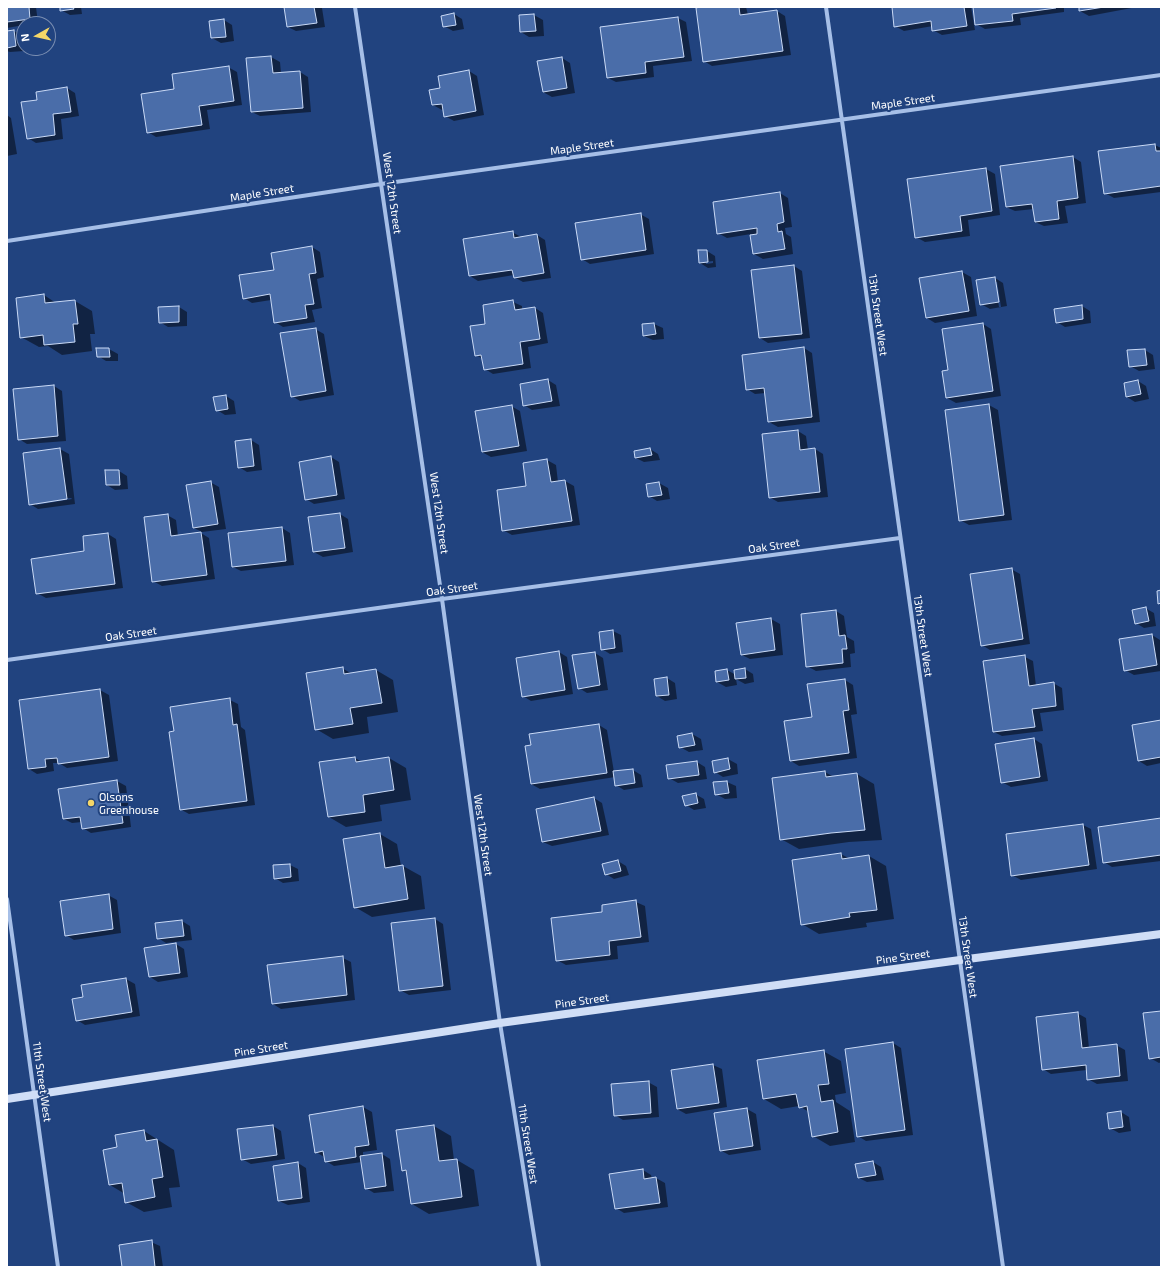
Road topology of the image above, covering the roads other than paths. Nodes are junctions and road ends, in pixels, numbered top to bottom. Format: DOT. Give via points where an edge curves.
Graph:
graph roads {
  1 [pos="355,7"];
  2 [pos="826,7"];
  3 [pos="1161,75"];
  4 [pos="842,120"];
  5 [pos="381,184"];
  6 [pos="7,241"];
  7 [pos="900,538"];
  8 [pos="442,600"];
  9 [pos="7,660"];
  10 [pos="7,899"];
  11 [pos="1161,934"];
  12 [pos="960,960"];
  13 [pos="500,1023"];
  14 [pos="35,1095"];
  15 [pos="7,1099"];
  16 [pos="58,1267"];
  17 [pos="539,1267"];
  18 [pos="1002,1267"];
  1 -- 5 [label="street, West 12th Street"];
  2 -- 4 [label="street, 13th Street West"];
  3 -- 4 [label="street, Maple Street"];
  4 -- 5 [label="street, Maple Street"];
  4 -- 7 [label="street, 13th Street West"];
  5 -- 6 [label="street, Maple Street"];
  5 -- 8 [label="street, West 12th Street"];
  7 -- 8 [label="street, Oak Street"];
  7 -- 12 [label="street, 13th Street West"];
  8 -- 9 [label="street, Oak Street"];
  8 -- 13 [label="street, West 12th Street"];
  10 -- 14 [label="street, 11th Street West"];
  11 -- 12 [label="street, Pine Street"];
  12 -- 13 [label="street, Pine Street"];
  12 -- 18 [label="street, 13th Street West"];
  13 -- 14 [label="street, Pine Street"];
  13 -- 17 [label="street, 11th Street West"];
  14 -- 15 [label="street, Pine Street"];
  14 -- 16 [label="street, 11th Street West"];
}
